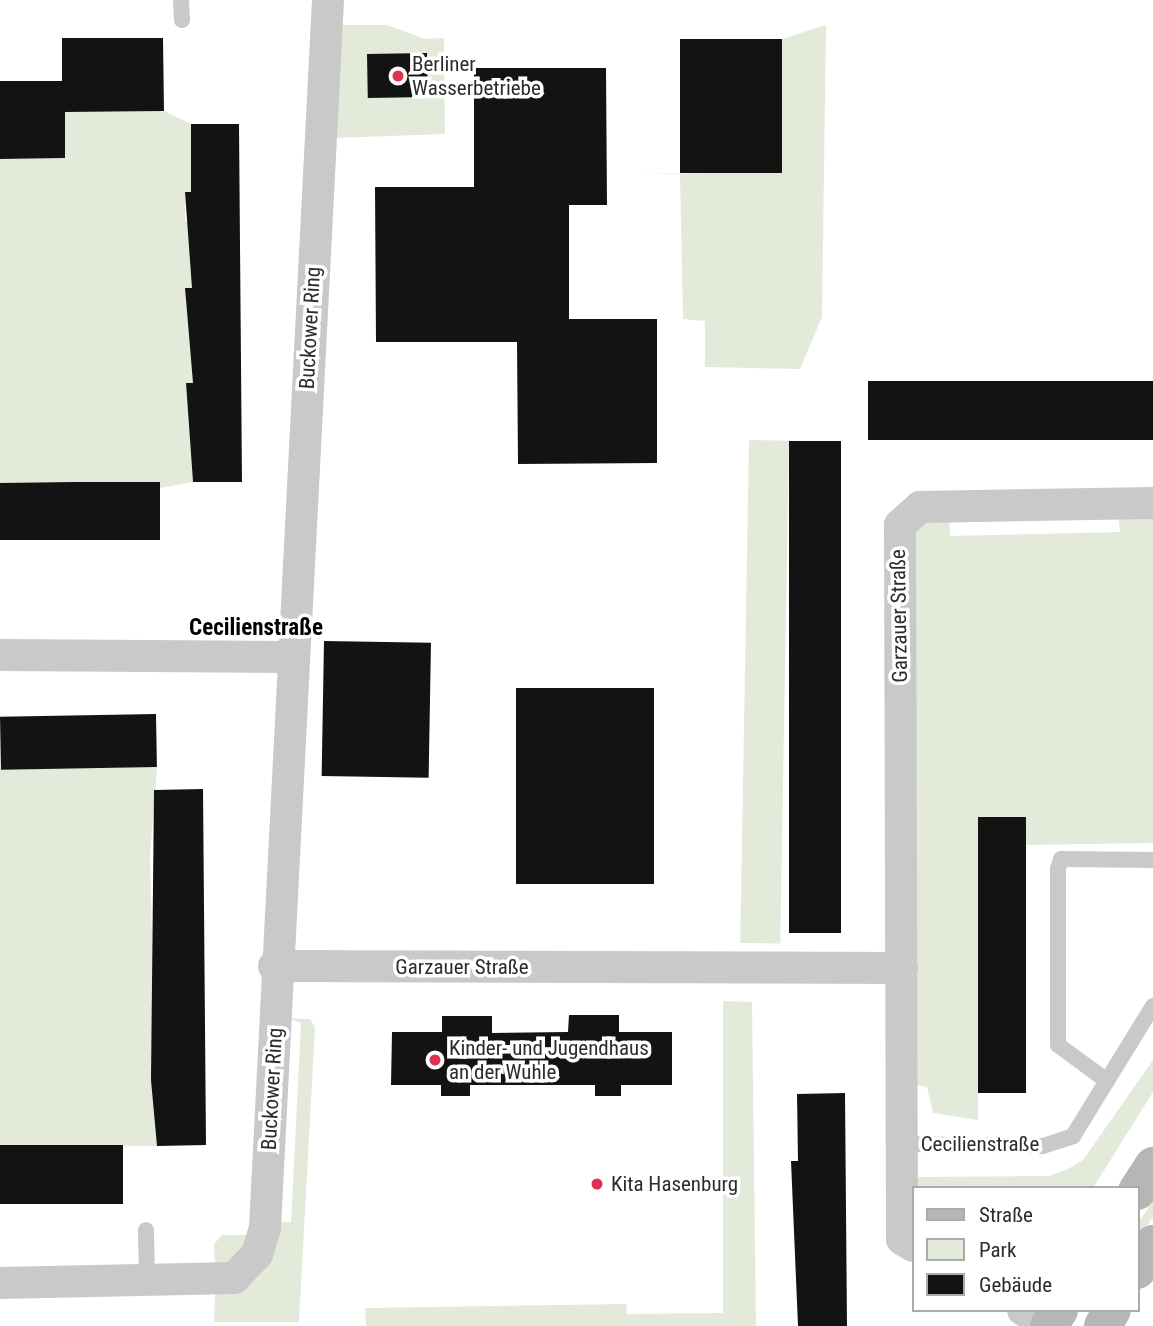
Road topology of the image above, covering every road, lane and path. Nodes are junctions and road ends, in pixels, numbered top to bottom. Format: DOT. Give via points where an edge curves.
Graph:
graph roads {
  1 [pos="181,0"];
  2 [pos="328,0"];
  3 [pos="182,20"];
  4 [pos="1153,503"];
  5 [pos="0,655"];
  6 [pos="292,657"];
  7 [pos="1153,860"];
  8 [pos="274,966"];
  9 [pos="902,968"];
  10 [pos="1153,1006"];
  11 [pos="1107,1082"];
  12 [pos="901,1144"];
  13 [pos="1153,1166"];
  14 [pos="1139,1188"];
  15 [pos="146,1230"];
  16 [pos="1153,1244"];
  17 [pos="912,1245"];
  18 [pos="1139,1267"];
  19 [pos="148,1280"];
  20 [pos="0,1283"];
  1 -- 3 [label="lane"];
  2 -- 6 [label="street, Buckower Ring"];
  4 -- 9 [label="street, Garzauer Straße" via="920,507 900,525"];
  5 -- 6 [label="street"];
  6 -- 8 [label="street, Buckower Ring"];
  7 -- 11 [label="lane" via="1061,859 1058,869 1058,1045"];
  8 -- 9 [label="street, Garzauer Straße"];
  8 -- 19 [label="street, Buckower Ring" via="265,1227 257,1254 234,1278"];
  9 -- 12 [label="street, Garzauer Straße"];
  10 -- 11 [label="lane, Cecilienstraße"];
  11 -- 12 [label="lane, Cecilienstraße" via="1073,1136 1043,1146"];
  12 -- 17 [label="street, Garzauer Straße" via="902,1239"];
  13 -- 14 [label="street"];
  15 -- 19 [label="lane"];
  16 -- 18 [label="street"];
  19 -- 20 [label="street, Buckower Ring"];
}
